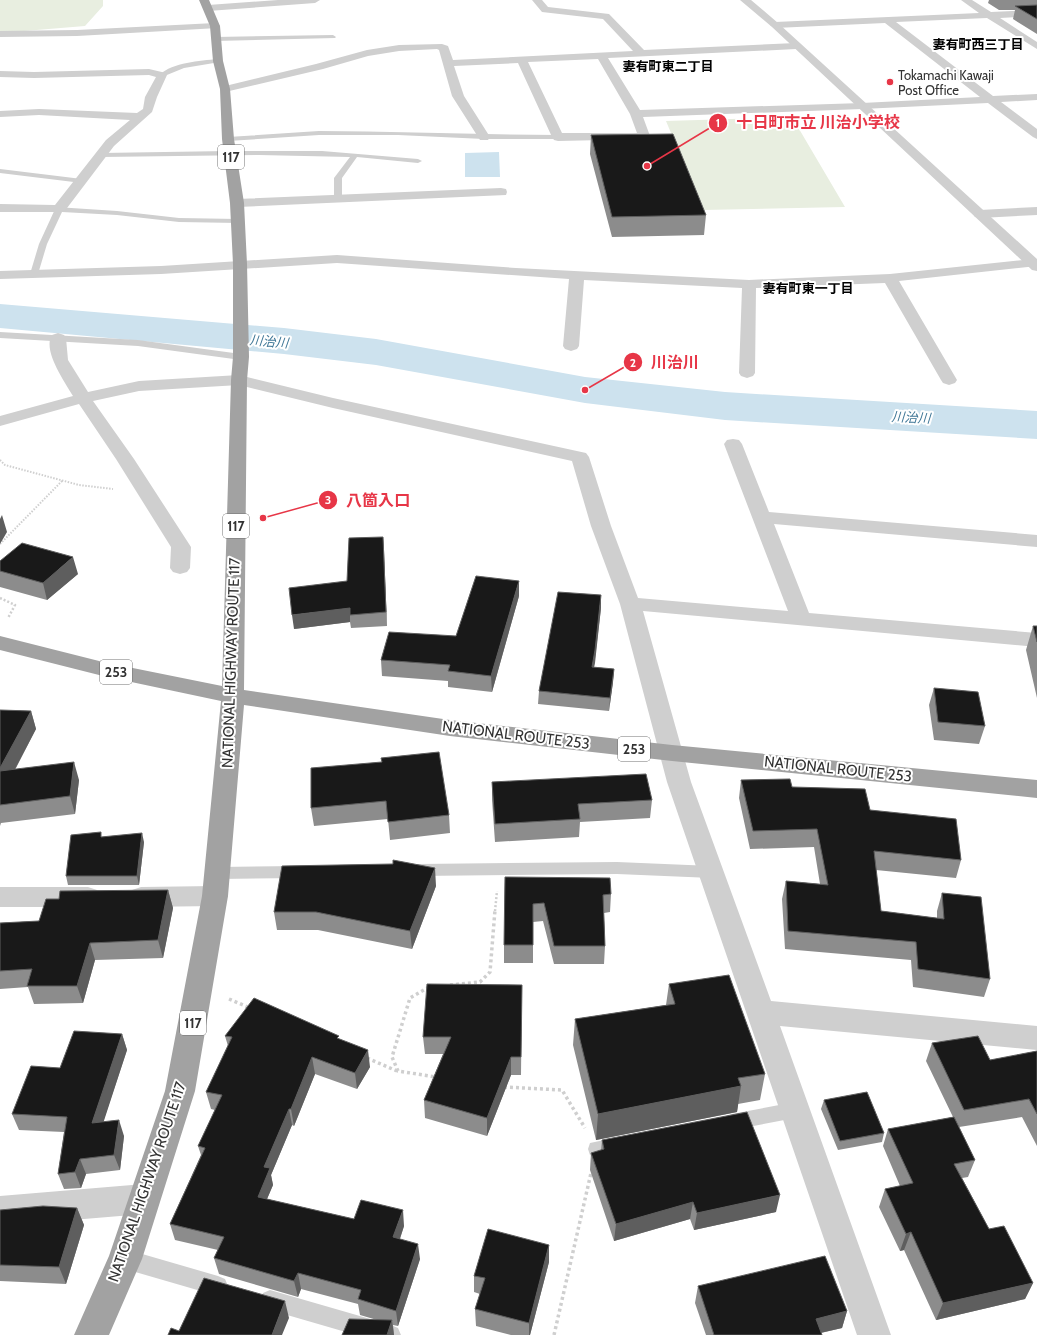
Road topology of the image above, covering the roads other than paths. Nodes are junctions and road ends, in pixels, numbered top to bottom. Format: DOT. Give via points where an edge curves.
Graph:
graph roads {
  1 [pos="315,0"];
  2 [pos="538,0"];
  3 [pos="746,0"];
  4 [pos="966,0"];
  5 [pos="206,4"];
  6 [pos="1037,14"];
  7 [pos="991,16"];
  8 [pos="887,20"];
  9 [pos="775,25"];
  10 [pos="215,26"];
  11 [pos="77,33"];
  12 [pos="0,34"];
  13 [pos="333,37"];
  14 [pos="215,39"];
  15 [pos="0,40"];
  16 [pos="796,46"];
  17 [pos="1037,46"];
  18 [pos="642,54"];
  19 [pos="602,56"];
  20 [pos="522,60"];
  21 [pos="218,61"];
  22 [pos="448,63"];
  23 [pos="0,74"];
  24 [pos="162,74"];
  25 [pos="225,89"];
  26 [pos="1037,97"];
  27 [pos="990,99"];
  28 [pos="862,106"];
  29 [pos="0,114"];
  30 [pos="636,114"];
  31 [pos="142,117"];
  32 [pos="484,136"];
  33 [pos="1037,136"];
  34 [pos="558,137"];
  35 [pos="228,139"];
  36 [pos="230,152"];
  37 [pos="355,155"];
  38 [pos="101,156"];
  39 [pos="418,161"];
  40 [pos="0,171"];
  41 [pos="82,181"];
  42 [pos="501,192"];
  43 [pos="338,198"];
  44 [pos="237,203"];
  45 [pos="0,208"];
  46 [pos="59,209"];
  47 [pos="1037,211"];
  48 [pos="980,214"];
  49 [pos="238,221"];
  50 [pos="240,264"];
  51 [pos="1035,265"];
  52 [pos="34,274"];
  53 [pos="0,275"];
  54 [pos="577,275"];
  55 [pos="890,278"];
  56 [pos="749,284"];
  57 [pos="0,335"];
  58 [pos="58,338"];
  59 [pos="571,346"];
  60 [pos="241,357"];
  61 [pos="747,373"];
  62 [pos="239,380"];
  63 [pos="949,380"];
  64 [pos="83,398"];
  65 [pos="0,421"];
  66 [pos="733,444"];
  67 [pos="761,517"];
  68 [pos="1037,541"];
  69 [pos="180,568"];
  70 [pos="630,604"];
  71 [pos="801,619"];
  72 [pos="1037,640"];
  73 [pos="0,643"];
  74 [pos="233,696"];
  75 [pos="672,753"];
  76 [pos="1037,789"];
  77 [pos="404,870"];
  78 [pos="317,872"];
  79 [pos="712,872"];
  80 [pos="217,884"];
  81 [pos="0,897"];
  82 [pos="760,1012"];
  83 [pos="1037,1038"];
  84 [pos="795,1110"];
  85 [pos="719,1125"];
  86 [pos="635,1142"];
  87 [pos="597,1149"];
  88 [pos="144,1199"];
  89 [pos="0,1211"];
  90 [pos="125,1259"];
  91 [pos="90,1335"];
  92 [pos="391,1335"];
  93 [pos="874,1335"];
  1 -- 5 [label="street"];
  2 -- 18 [label="street" via="545,10 606,16"];
  3 -- 9 [label="street"];
  4 -- 7 [label="street"];
  5 -- 10 [label="highway, NATIONAL HIGHWAY ROUTE 117 / 117"];
  6 -- 7 [label="street"];
  7 -- 8 [label="street"];
  7 -- 17 [label="street"];
  8 -- 9 [label="street"];
  8 -- 27 [label="street"];
  9 -- 16 [label="street"];
  10 -- 11 [label="street"];
  10 -- 14 [label="highway, NATIONAL HIGHWAY ROUTE 117 / 117"];
  11 -- 12 [label="street"];
  11 -- 15 [label="street" via="68,37"];
  13 -- 14 [label="lane"];
  14 -- 21 [label="highway, NATIONAL HIGHWAY ROUTE 117 / 117"];
  16 -- 18 [label="street"];
  16 -- 28 [label="street"];
  18 -- 19 [label="street"];
  19 -- 20 [label="street"];
  19 -- 30 [label="street"];
  20 -- 22 [label="street"];
  20 -- 34 [label="street"];
  21 -- 24 [label="lane" via="189,64"];
  21 -- 25 [label="highway, NATIONAL HIGHWAY ROUTE 117 / 117"];
  22 -- 25 [label="street" via="444,48 438,46 379,51"];
  22 -- 32 [label="street" via="458,96"];
  23 -- 24 [label="street"];
  24 -- 31 [label="street" via="148,110"];
  25 -- 35 [label="highway, NATIONAL HIGHWAY ROUTE 117 / 117"];
  26 -- 27 [label="street"];
  27 -- 28 [label="street"];
  27 -- 33 [label="street"];
  28 -- 30 [label="street"];
  28 -- 48 [label="street"];
  29 -- 31 [label="street" via="39,112"];
  30 -- 34 [label="street" via="644,136"];
  31 -- 38 [label="street" via="110,143"];
  32 -- 34 [label="lane"];
  32 -- 35 [label="lane" via="319,133"];
  35 -- 36 [label="highway, NATIONAL HIGHWAY ROUTE 117 / 117"];
  36 -- 37 [label="lane"];
  36 -- 38 [label="lane"];
  36 -- 44 [label="highway, NATIONAL HIGHWAY ROUTE 117 / 117"];
  37 -- 39 [label="lane"];
  37 -- 43 [label="lane" via="338,178"];
  38 -- 41 [label="street"];
  40 -- 41 [label="lane"];
  41 -- 46 [label="street"];
  42 -- 43 [label="street"];
  43 -- 44 [label="street"];
  44 -- 49 [label="highway, NATIONAL HIGHWAY ROUTE 117 / 117"];
  45 -- 46 [label="street"];
  46 -- 49 [label="lane" via="179,220"];
  46 -- 52 [label="lane" via="43,244"];
  47 -- 48 [label="street"];
  48 -- 51 [label="street"];
  49 -- 50 [label="highway, NATIONAL HIGHWAY ROUTE 117 / 117"];
  50 -- 52 [label="street"];
  50 -- 54 [label="street" via="337,259"];
  50 -- 60 [label="highway, NATIONAL HIGHWAY ROUTE 117 / 117"];
  51 -- 55 [label="street"];
  52 -- 53 [label="street"];
  54 -- 56 [label="street"];
  54 -- 59 [label="street"];
  55 -- 56 [label="street"];
  55 -- 63 [label="street"];
  56 -- 61 [label="street"];
  57 -- 58 [label="lane"];
  58 -- 60 [label="lane" via="138,343"];
  58 -- 64 [label="street" via="60,360"];
  60 -- 62 [label="highway, NATIONAL HIGHWAY ROUTE 117 / 117"];
  62 -- 64 [label="street" via="139,386"];
  62 -- 70 [label="street" via="580,457 601,526"];
  62 -- 74 [label="highway, NATIONAL HIGHWAY ROUTE 117 / 117"];
  64 -- 65 [label="street"];
  64 -- 69 [label="street" via="181,546"];
  66 -- 67 [label="street"];
  67 -- 68 [label="street"];
  67 -- 71 [label="street"];
  70 -- 71 [label="street"];
  70 -- 75 [label="street"];
  71 -- 72 [label="street"];
  73 -- 74 [label="highway, NATIONAL ROUTE 253 / 253" via="103,669"];
  74 -- 75 [label="highway, NATIONAL ROUTE 253 / 253" via="450,728"];
  74 -- 80 [label="highway, NATIONAL HIGHWAY ROUTE 117 / 117"];
  75 -- 76 [label="highway, NATIONAL ROUTE 253 / 253"];
  75 -- 79 [label="street" via="679,782"];
  77 -- 79 [label="lane" via="617,868"];
  78 -- 80 [label="lane"];
  79 -- 82 [label="street"];
  80 -- 81 [label="street"];
  80 -- 88 [label="highway, NATIONAL HIGHWAY ROUTE 117 / 117" via="180,1091"];
  82 -- 83 [label="street"];
  82 -- 84 [label="street"];
  84 -- 85 [label="lane"];
  84 -- 93 [label="street"];
  86 -- 87 [label="lane"];
  88 -- 89 [label="street"];
  88 -- 90 [label="highway, NATIONAL HIGHWAY ROUTE 117 / 117"];
  90 -- 91 [label="highway, NATIONAL HIGHWAY ROUTE 117 / 117"];
  90 -- 92 [label="lane"];
}
